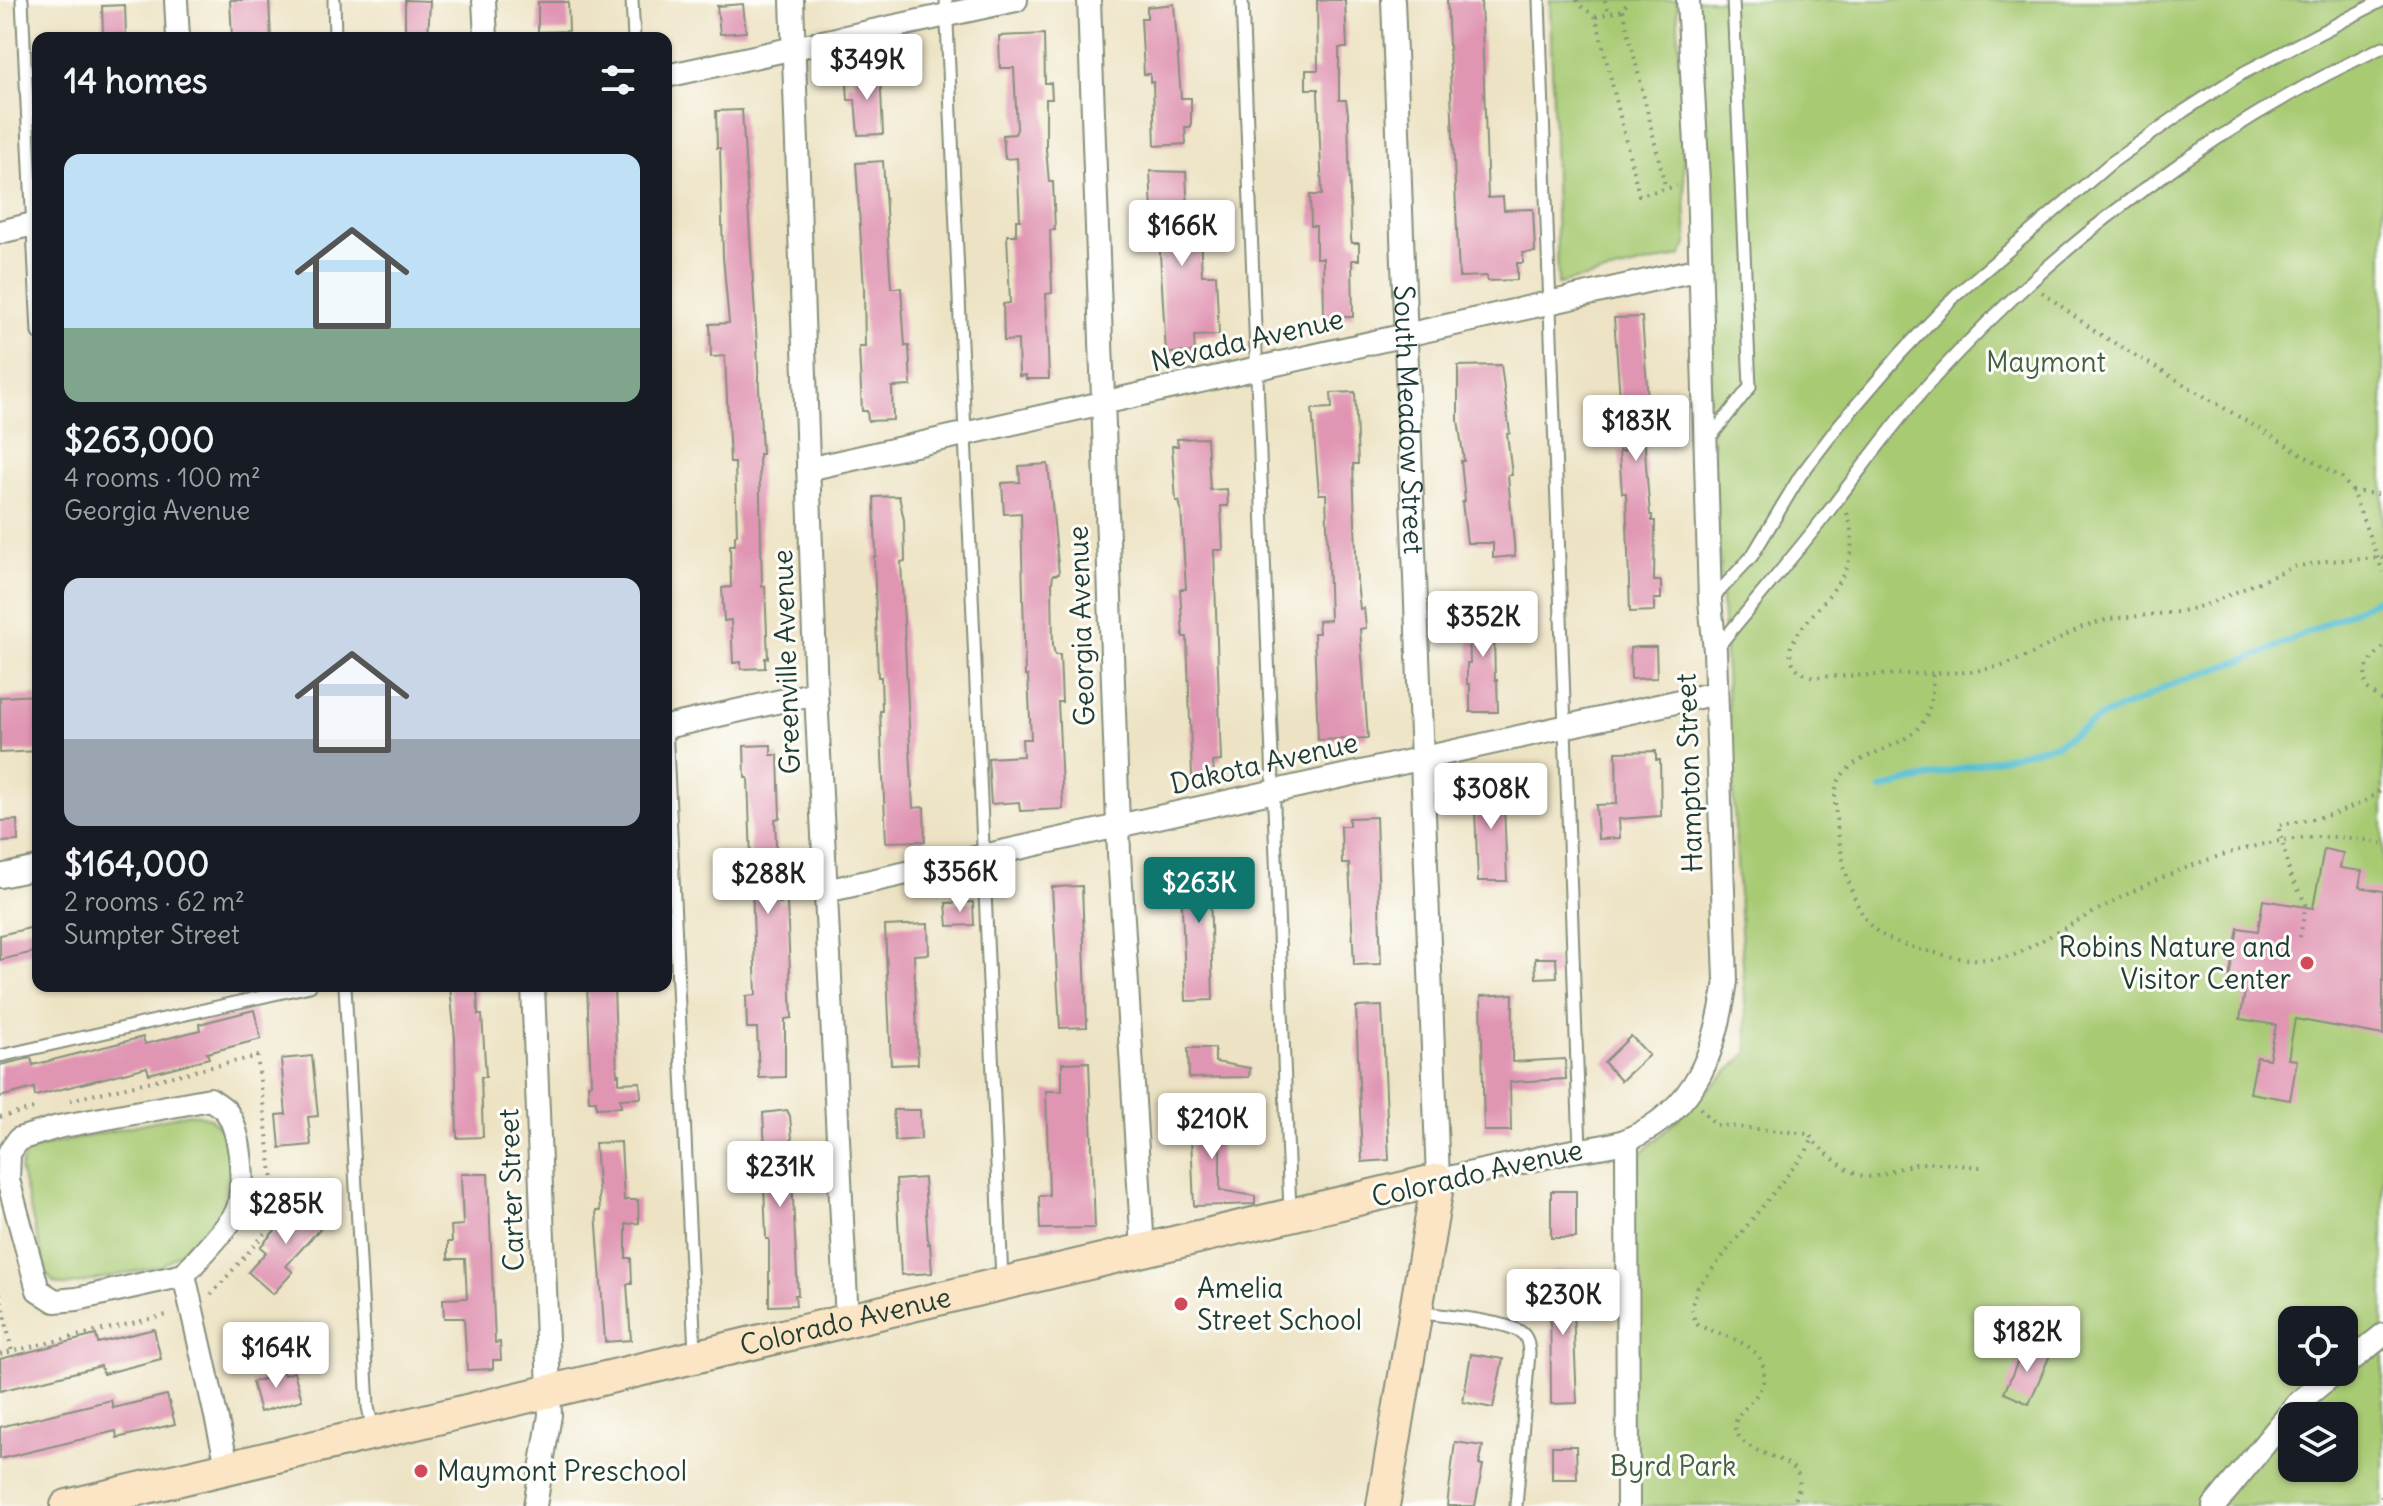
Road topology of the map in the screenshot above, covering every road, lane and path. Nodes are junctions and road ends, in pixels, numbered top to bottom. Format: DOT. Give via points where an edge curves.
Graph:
graph roads {
  1 [pos="22,0"];
  2 [pos="176,0"];
  3 [pos="334,0"];
  4 [pos="484,0"];
  5 [pos="632,0"];
  6 [pos="792,0"];
  7 [pos="1016,0"];
  8 [pos="1089,0"];
  9 [pos="1242,0"];
  10 [pos="1393,0"];
  11 [pos="1539,0"];
  12 [pos="1577,0"];
  13 [pos="1605,0"];
  14 [pos="1629,0"];
  15 [pos="1688,0"];
  16 [pos="1733,0"];
  17 [pos="2383,0"];
  18 [pos="946,8"];
  19 [pos="1623,10"];
  20 [pos="1609,14"];
  21 [pos="1596,17"];
  22 [pos="178,32"];
  23 [pos="335,32"];
  24 [pos="486,32"];
  25 [pos="634,32"];
  26 [pos="2383,47"];
  27 [pos="793,50"];
  28 [pos="672,75"];
  29 [pos="32,172"];
  30 [pos="32,225"];
  31 [pos="0,232"];
  32 [pos="1700,269"];
  33 [pos="2030,284"];
  34 [pos="1550,303"];
  35 [pos="1406,335"];
  36 [pos="1257,368"];
  37 [pos="1103,403"];
  38 [pos="965,434"];
  39 [pos="1705,443"];
  40 [pos="808,469"];
  41 [pos="2352,491"];
  42 [pos="2383,495"];
  43 [pos="1841,496"];
  44 [pos="2380,559"];
  45 [pos="2383,572"];
  46 [pos="1710,601"];
  47 [pos="2383,647"];
  48 [pos="1715,651"];
  49 [pos="1933,675"];
  50 [pos="816,693"];
  51 [pos="1716,693"];
  52 [pos="2383,701"];
  53 [pos="672,725"];
  54 [pos="1565,727"];
  55 [pos="1422,759"];
  56 [pos="2383,788"];
  57 [pos="1274,792"];
  58 [pos="1118,826"];
  59 [pos="2281,840"];
  60 [pos="2383,844"];
  61 [pos="983,856"];
  62 [pos="672,857"];
  63 [pos="32,869"];
  64 [pos="0,876"];
  65 [pos="826,891"];
  66 [pos="2300,937"];
  67 [pos="283,992"];
  68 [pos="345,992"];
  69 [pos="533,992"];
  70 [pos="0,1056"];
  71 [pos="61,1102"];
  72 [pos="45,1106"];
  73 [pos="1699,1108"];
  74 [pos="0,1117"];
  75 [pos="1812,1140"];
  76 [pos="1627,1141"];
  77 [pos="1580,1149"];
  78 [pos="1982,1167"];
  79 [pos="1438,1180"];
  80 [pos="295,1199"];
  81 [pos="1290,1216"];
  82 [pos="278,1220"];
  83 [pos="1143,1250"];
  84 [pos="184,1275"];
  85 [pos="1002,1284"];
  86 [pos="0,1293"];
  87 [pos="211,1295"];
  88 [pos="1415,1312"];
  89 [pos="177,1313"];
  90 [pos="847,1321"];
  91 [pos="2383,1335"];
  92 [pos="12,1352"];
  93 [pos="0,1354"];
  94 [pos="2358,1355"];
  95 [pos="695,1358"];
  96 [pos="2319,1386"];
  97 [pos="549,1392"];
  98 [pos="374,1435"];
  99 [pos="228,1469"];
  100 [pos="2383,1492"];
  101 [pos="67,1506"];
  102 [pos="535,1506"];
  103 [pos="1383,1506"];
  104 [pos="1516,1506"];
  105 [pos="1628,1506"];
  106 [pos="1792,1506"];
  107 [pos="2214,1506"];
  108 [pos="2380,1506"];
  1 -- 29 [label="lane"];
  2 -- 22 [label="street"];
  3 -- 23 [label="lane"];
  4 -- 24 [label="street"];
  5 -- 25 [label="lane"];
  6 -- 27 [label="street, Greenville Avenue"];
  7 -- 18 [label="street"];
  8 -- 37 [label="street, Georgia Avenue"];
  9 -- 36 [label="lane"];
  10 -- 35 [label="street, South Meadow Street"];
  11 -- 34 [label="lane"];
  12 -- 21 [label="path"];
  13 -- 20 [label="path"];
  14 -- 19 [label="path"];
  15 -- 32 [label="street, Hampton Street"];
  16 -- 39 [label="lane" via="1750,387"];
  17 -- 46 [label="lane" via="2243,73 2184,111 2111,163 1956,295 1839,425 1800,476 1752,556"];
  18 -- 27 [label="street"];
  18 -- 38 [label="lane"];
  19 -- 20 [label="path"];
  19 -- 21 [label="path" via="1666,189 1639,195"];
  20 -- 21 [label="path"];
  26 -- 33 [label="lane" via="2260,112 2178,165"];
  27 -- 28 [label="street"];
  27 -- 40 [label="street, Greenville Avenue"];
  30 -- 31 [label="street"];
  32 -- 34 [label="street, Nevada Avenue"];
  32 -- 39 [label="street, Hampton Street"];
  33 -- 41 [label="path" via="2096,332 2342,478"];
  33 -- 43 [label="lane" via="1933,379"];
  34 -- 35 [label="street, Nevada Avenue"];
  34 -- 54 [label="lane"];
  35 -- 36 [label="street, Nevada Avenue"];
  35 -- 55 [label="street, South Meadow Street"];
  36 -- 37 [label="street, Nevada Avenue"];
  36 -- 57 [label="lane"];
  37 -- 38 [label="street, Nevada Avenue"];
  37 -- 58 [label="street, Georgia Avenue"];
  38 -- 40 [label="street, Nevada Avenue"];
  38 -- 61 [label="lane"];
  39 -- 46 [label="street, Hampton Street"];
  40 -- 50 [label="street, Greenville Avenue"];
  41 -- 42 [label="path"];
  41 -- 44 [label="path"];
  43 -- 48 [label="lane"];
  43 -- 49 [label="path" via="1852,540 1849,563 1799,630 1791,661 1813,677"];
  44 -- 45 [label="path"];
  44 -- 49 [label="path" via="2294,567 2206,605 2109,619 2002,666"];
  46 -- 48 [label="street, Hampton Street"];
  47 -- 52 [label="path" via="2364,675 2367,688"];
  48 -- 51 [label="street, Hampton Street"];
  49 -- 59 [label="path" via="1922,724 1910,736 1857,762 1836,789 1841,849 1858,908 1893,941 1966,961 2015,955 2166,878"];
  50 -- 53 [label="street"];
  50 -- 65 [label="street, Greenville Avenue"];
  51 -- 54 [label="street, Dakota Avenue"];
  51 -- 76 [label="street, Hampton Street" via="1726,981 1720,1027 1685,1097 1655,1125"];
  54 -- 55 [label="street, Dakota Avenue"];
  54 -- 77 [label="lane"];
  55 -- 57 [label="street, Dakota Avenue"];
  55 -- 79 [label="street, South Meadow Street"];
  56 -- 59 [label="path" via="2372,799 2342,810 2278,825"];
  57 -- 58 [label="street, Dakota Avenue"];
  57 -- 81 [label="lane"];
  58 -- 61 [label="street, Dakota Avenue"];
  58 -- 83 [label="street, Georgia Avenue"];
  59 -- 60 [label="path" via="2331,835"];
  59 -- 66 [label="path" via="2290,875 2306,904"];
  61 -- 65 [label="street, Dakota Avenue"];
  61 -- 85 [label="lane"];
  62 -- 95 [label="lane"];
  63 -- 64 [label="street"];
  65 -- 90 [label="street, Greenville Avenue"];
  67 -- 70 [label="lane"];
  68 -- 98 [label="lane" via="368,1407"];
  69 -- 97 [label="street, Carter Street"];
  71 -- 82 [label="path" via="260,1055"];
  72 -- 74 [label="path"];
  73 -- 75 [label="path" via="1716,1125 1801,1132"];
  75 -- 78 [label="path" via="1855,1175 1869,1178 1928,1163"];
  75 -- 106 [label="path" via="1707,1273 1691,1308 1696,1324 1759,1356 1764,1379 1760,1392 1736,1419 1735,1428 1747,1444 1797,1473"];
  76 -- 77 [label="street, Colorado Avenue"];
  76 -- 105 [label="street"];
  77 -- 79 [label="street, Colorado Avenue"];
  79 -- 81 [label="street, Colorado Avenue"];
  79 -- 88 [label="street, South Meadow Street"];
  80 -- 82 [label="path"];
  81 -- 83 [label="street, Colorado Avenue"];
  82 -- 87 [label="path"];
  83 -- 85 [label="street, Colorado Avenue"];
  84 -- 84 [label="street" via="236,1212 241,1161 226,1110 210,1099 174,1104 19,1139 9,1153 8,1180 38,1290 55,1301 77,1299"];
  84 -- 99 [label="street"];
  85 -- 90 [label="street, Colorado Avenue"];
  86 -- 92 [label="path"];
  88 -- 103 [label="street, South Meadow Street"];
  88 -- 104 [label="lane" via="1504,1326 1520,1331 1527,1340"];
  89 -- 92 [label="path"];
  90 -- 95 [label="street, Colorado Avenue"];
  91 -- 94 [label="street"];
  92 -- 93 [label="path"];
  95 -- 97 [label="street, Colorado Avenue"];
  96 -- 107 [label="street" via="2299,1402"];
  97 -- 98 [label="street, Colorado Avenue"];
  97 -- 102 [label="street, Carter Street" via="550,1420"];
  98 -- 99 [label="street, Colorado Avenue"];
  99 -- 101 [label="street, Colorado Avenue"];
  100 -- 108 [label="path"];
}
